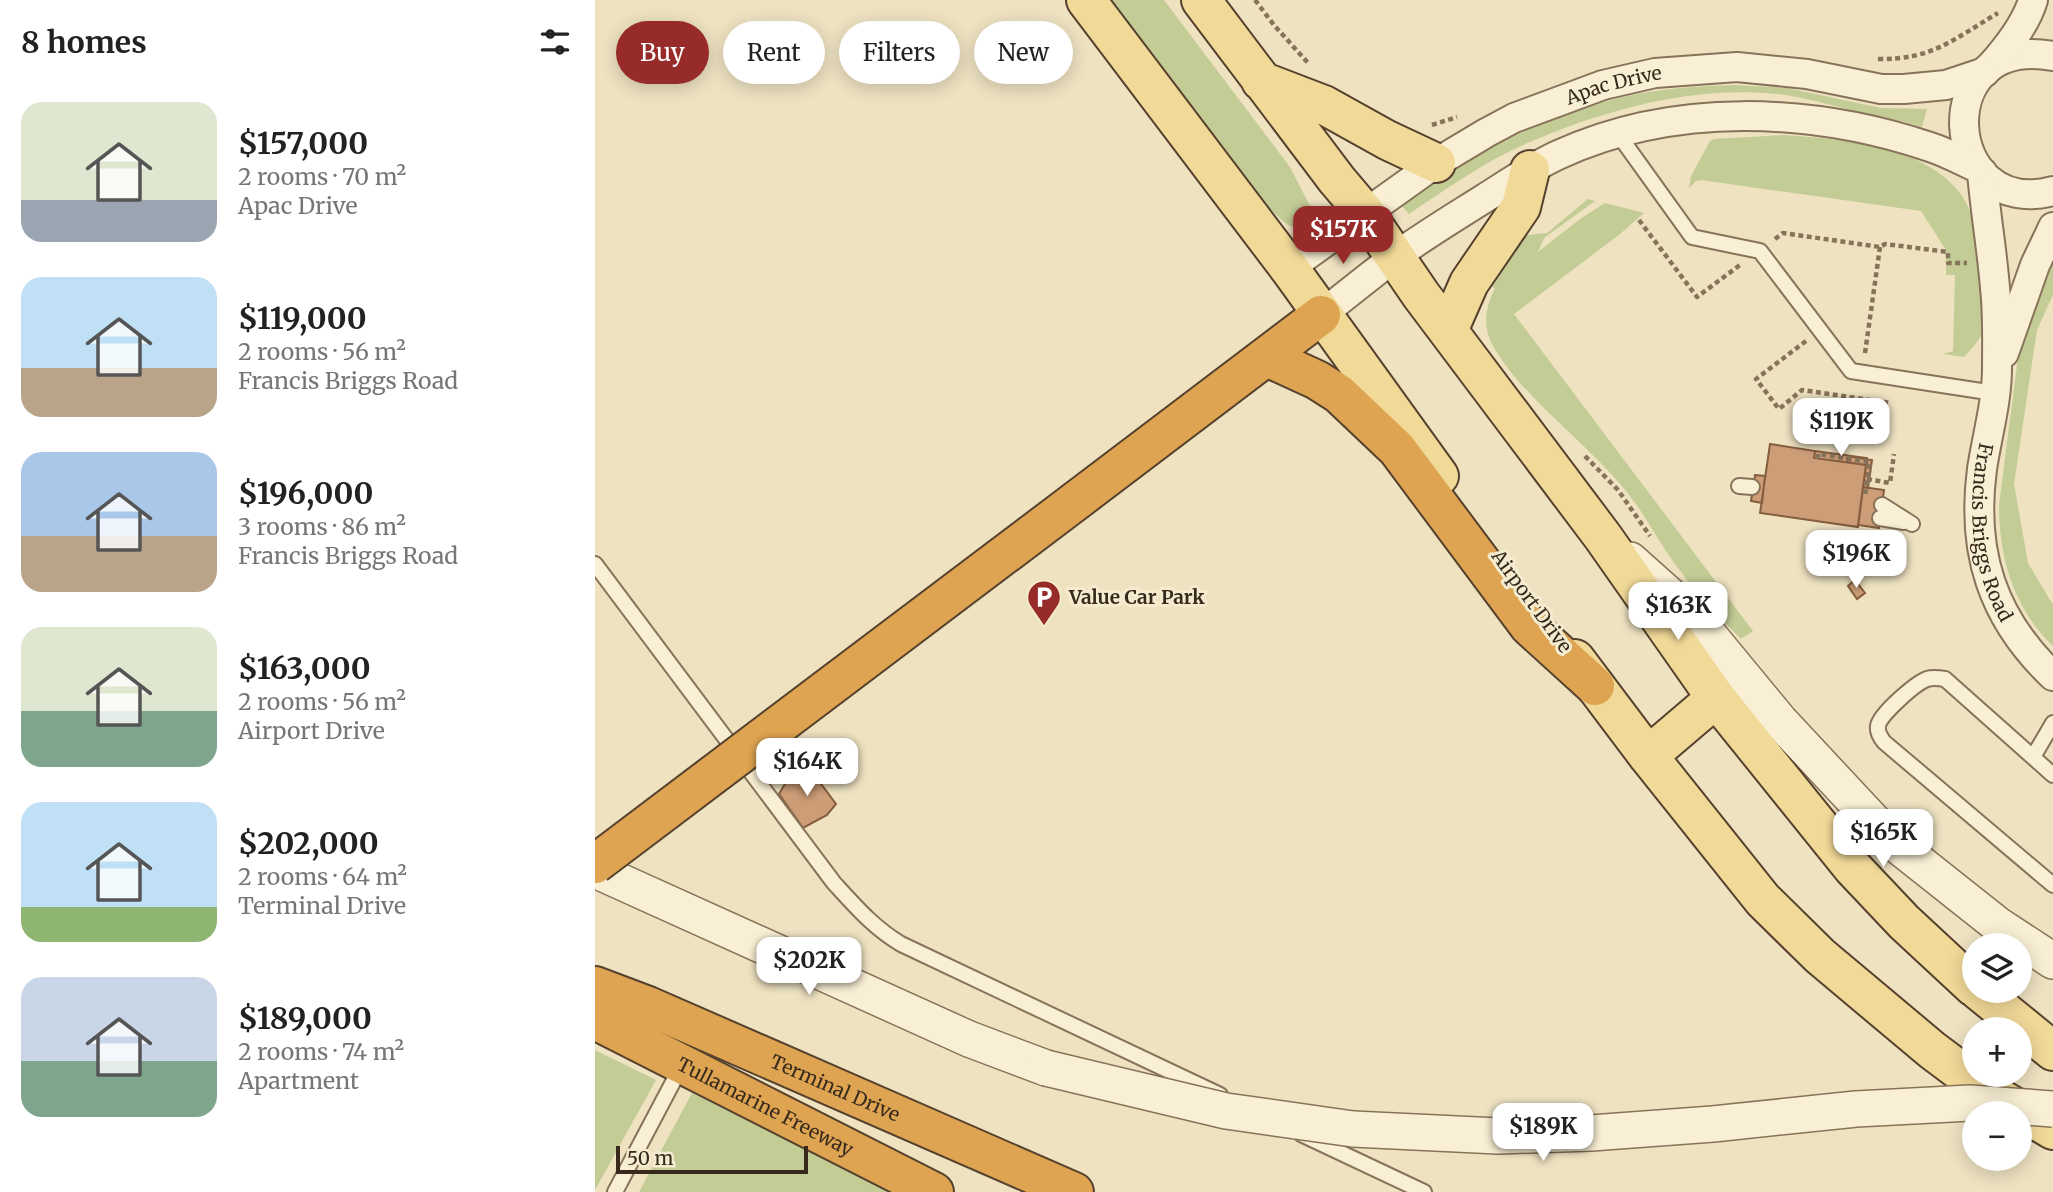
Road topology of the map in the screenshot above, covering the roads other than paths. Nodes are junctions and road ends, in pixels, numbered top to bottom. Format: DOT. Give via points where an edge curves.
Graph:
graph roads {
  1 [pos="1086,0"];
  2 [pos="1201,0"];
  3 [pos="2033,0"];
  4 [pos="2053,56"];
  5 [pos="1987,71"];
  6 [pos="1261,81"];
  7 [pos="1618,134"];
  8 [pos="1436,163"];
  9 [pos="1530,170"];
  10 [pos="1980,170"];
  11 [pos="2053,191"];
  12 [pos="1365,213"];
  13 [pos="2053,227"];
  14 [pos="1395,257"];
  15 [pos="1289,268"];
  16 [pos="1321,315"];
  17 [pos="1448,331"];
  18 [pos="1267,357"];
  19 [pos="1996,382"];
  20 [pos="1604,537"];
  21 [pos="595,564"];
  22 [pos="2053,676"];
  23 [pos="1595,686"];
  24 [pos="1716,698"];
  25 [pos="2053,723"];
  26 [pos="1648,757"];
  27 [pos="2033,757"];
  28 [pos="2053,775"];
  29 [pos="595,864"];
  30 [pos="595,870"];
  31 [pos="2053,885"];
  32 [pos="2047,957"];
  33 [pos="1962,976"];
  34 [pos="595,986"];
  35 [pos="1994,1003"];
  36 [pos="595,1020"];
  37 [pos="2053,1051"];
  38 [pos="683,1064"];
  39 [pos="2053,1109"];
  40 [pos="2053,1130"];
  41 [pos="615,1192"];
  42 [pos="934,1192"];
  43 [pos="1074,1192"];
  44 [pos="1424,1192"];
  1 -- 15 [label="main road, Airport Drive"];
  2 -- 6 [label="main road"];
  3 -- 5 [label="street"];
  4 -- 5 [label="street, Apac Drive" via="2020,55"];
  5 -- 8 [label="street, Apac Drive" via="1946,85 1904,89 1756,68 1655,73 1603,85 1514,118"];
  5 -- 10 [label="street, Francis Briggs Road" via="1968,97 1964,111 1965,141"];
  6 -- 8 [label="main road" via="1324,105"];
  6 -- 12 [label="main road"];
  7 -- 9 [label="street"];
  7 -- 10 [label="street" via="1696,118 1791,117 1903,138"];
  7 -- 19 [label="lane" via="1692,237 1760,251 1851,371"];
  8 -- 12 [label="street, Apac Drive"];
  9 -- 14 [label="street"];
  9 -- 17 [label="main road" via="1521,207 1469,283"];
  10 -- 11 [label="street" via="2010,190 2027,194"];
  10 -- 19 [label="street, Francis Briggs Road" via="1996,291"];
  12 -- 14 [label="main road"];
  12 -- 15 [label="street, Apac Drive"];
  13 -- 19 [label="street, Francis Briggs Road" via="2035,265"];
  14 -- 16 [label="street"];
  14 -- 17 [label="main road"];
  15 -- 16 [label="main road, Airport Drive"];
  16 -- 18 [label="highway"];
  16 -- 23 [label="main road, Airport Drive"];
  17 -- 20 [label="main road"];
  18 -- 23 [label="highway" via="1339,394 1397,449 1529,626"];
  18 -- 29 [label="highway, bridge"];
  19 -- 22 [label="street, Francis Briggs Road" via="1980,492 1984,560 2000,609 2033,657"];
  20 -- 24 [label="main road"];
  20 -- 32 [label="street" via="1695,618 1780,720 1892,841 1998,925"];
  21 -- 44 [label="lane" via="835,883 890,937"];
  23 -- 26 [label="main road, Airport Drive"];
  24 -- 26 [label="main road"];
  24 -- 33 [label="main road" via="1853,868"];
  25 -- 27 [label="lane"];
  26 -- 40 [label="main road, Airport Drive" via="1763,900 1820,956 1932,1050"];
  27 -- 28 [label="lane"];
  27 -- 31 [label="lane" via="1945,679 1937,677 1923,681 1886,712 1878,727 1884,742"];
  30 -- 39 [label="street, bridge" via="969,1039 1046,1068 1226,1111 1353,1129 1498,1136 1970,1103"];
  34 -- 43 [label="highway, Terminal Drive"];
  35 -- 37 [label="main road"];
  36 -- 38 [label="highway, Tullamarine Freeway"];
  38 -- 41 [label="lane"];
  38 -- 42 [label="highway, Tullamarine Freeway"];
}
